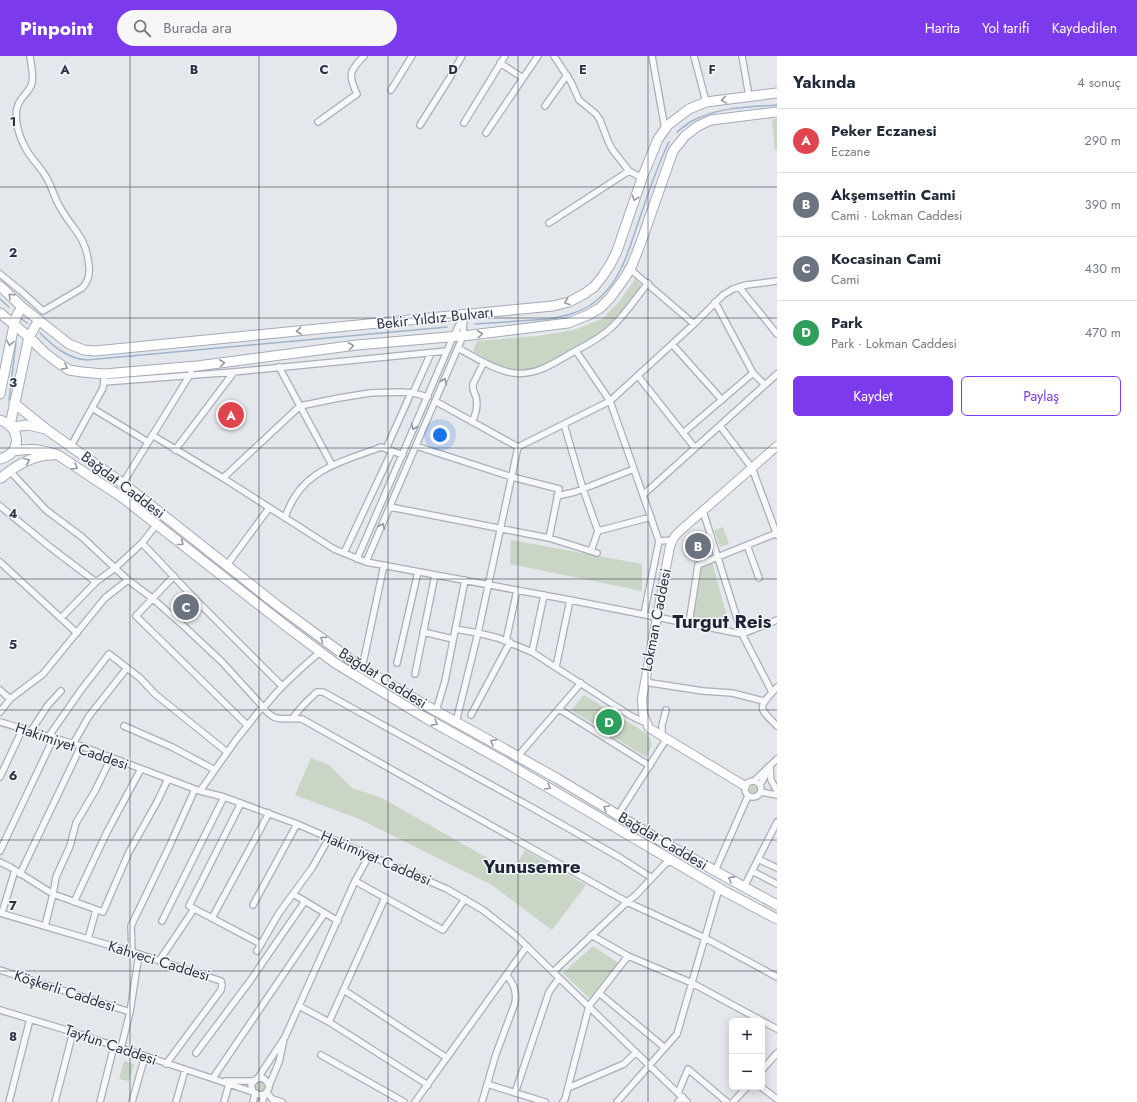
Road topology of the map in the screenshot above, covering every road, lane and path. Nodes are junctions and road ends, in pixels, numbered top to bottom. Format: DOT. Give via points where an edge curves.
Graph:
graph roads {
  1 [pos="30,56"];
  2 [pos="364,56"];
  3 [pos="412,56"];
  4 [pos="454,56"];
  5 [pos="505,56"];
  6 [pos="538,56"];
  7 [pos="554,56"];
  8 [pos="652,56"];
  9 [pos="694,56"];
  10 [pos="742,56"];
  11 [pos="461,58"];
  12 [pos="500,63"];
  13 [pos="567,75"];
  14 [pos="523,78"];
  15 [pos="391,90"];
  16 [pos="777,93"];
  17 [pos="749,96"];
  18 [pos="706,102"];
  19 [pos="546,106"];
  20 [pos="777,112"];
  21 [pos="318,122"];
  22 [pos="464,123"];
  23 [pos="420,125"];
  24 [pos="664,129"];
  25 [pos="486,133"];
  26 [pos="629,171"];
  27 [pos="642,178"];
  28 [pos="549,223"];
  29 [pos="630,269"];
  30 [pos="0,274"];
  31 [pos="777,282"];
  32 [pos="648,284"];
  33 [pos="0,286"];
  34 [pos="738,287"];
  35 [pos="715,302"];
  36 [pos="22,307"];
  37 [pos="43,311"];
  38 [pos="0,314"];
  39 [pos="464,315"];
  40 [pos="39,320"];
  41 [pos="694,324"];
  42 [pos="14,325"];
  43 [pos="777,334"];
  44 [pos="463,336"];
  45 [pos="28,337"];
  46 [pos="453,337"];
  47 [pos="672,344"];
  48 [pos="458,348"];
  49 [pos="447,351"];
  50 [pos="576,351"];
  51 [pos="44,352"];
  52 [pos="431,353"];
  53 [pos="24,358"];
  54 [pos="484,362"];
  55 [pos="197,366"];
  56 [pos="279,367"];
  57 [pos="234,372"];
  58 [pos="753,373"];
  59 [pos="777,374"];
  60 [pos="190,375"];
  61 [pos="638,376"];
  62 [pos="104,378"];
  63 [pos="1,384"];
  64 [pos="765,385"];
  65 [pos="412,393"];
  66 [pos="0,394"];
  67 [pos="428,397"];
  68 [pos="722,400"];
  69 [pos="435,401"];
  70 [pos="610,402"];
  71 [pos="14,403"];
  72 [pos="300,406"];
  73 [pos="92,408"];
  74 [pos="0,420"];
  75 [pos="472,422"];
  76 [pos="564,424"];
  77 [pos="11,426"];
  78 [pos="720,426"];
  79 [pos="46,429"];
  80 [pos="684,433"];
  81 [pos="152,435"];
  82 [pos="148,442"];
  83 [pos="71,446"];
  84 [pos="416,446"];
  85 [pos="777,446"];
  86 [pos="518,447"];
  87 [pos="695,448"];
  88 [pos="175,450"];
  89 [pos="389,450"];
  90 [pos="13,451"];
  91 [pos="58,455"];
  92 [pos="403,455"];
  93 [pos="1,459"];
  94 [pos="332,465"];
  95 [pos="752,468"];
  96 [pos="634,469"];
  97 [pos="10,471"];
  98 [pos="512,477"];
  99 [pos="223,478"];
  100 [pos="0,479"];
  101 [pos="123,484"];
  102 [pos="583,489"];
  103 [pos="643,494"];
  104 [pos="557,496"];
  105 [pos="0,506"];
  106 [pos="390,507"];
  107 [pos="269,508"];
  108 [pos="703,511"];
  109 [pos="651,517"];
  110 [pos="285,518"];
  111 [pos="157,524"];
  112 [pos="500,528"];
  113 [pos="598,531"];
  114 [pos="777,534"];
  115 [pos="549,538"];
  116 [pos="673,540"];
  117 [pos="659,541"];
  118 [pos="142,544"];
  119 [pos="747,545"];
  120 [pos="344,553"];
  121 [pos="718,557"];
  122 [pos="357,559"];
  123 [pos="0,562"];
  124 [pos="366,562"];
  125 [pos="227,565"];
  126 [pos="384,565"];
  127 [pos="115,568"];
  128 [pos="418,572"];
  129 [pos="435,575"];
  130 [pos="174,576"];
  131 [pos="758,578"];
  132 [pos="128,580"];
  133 [pos="465,580"];
  134 [pos="96,582"];
  135 [pos="488,584"];
  136 [pos="517,590"];
  137 [pos="544,595"];
  138 [pos="152,598"];
  139 [pos="570,600"];
  140 [pos="644,614"];
  141 [pos="657,616"];
  142 [pos="61,618"];
  143 [pos="777,620"];
  144 [pos="689,623"];
  145 [pos="455,629"];
  146 [pos="423,632"];
  147 [pos="77,633"];
  148 [pos="478,633"];
  149 [pos="742,634"];
  150 [pos="453,639"];
  151 [pos="508,642"];
  152 [pos="320,652"];
  153 [pos="532,652"];
  154 [pos="397,663"];
  155 [pos="556,667"];
  156 [pos="127,668"];
  157 [pos="362,668"];
  158 [pos="415,674"];
  159 [pos="645,680"];
  160 [pos="581,683"];
  161 [pos="282,686"];
  162 [pos="777,687"];
  163 [pos="0,690"];
  164 [pos="61,691"];
  165 [pos="772,692"];
  166 [pos="10,699"];
  167 [pos="764,702"];
  168 [pos="264,708"];
  169 [pos="559,709"];
  170 [pos="666,710"];
  171 [pos="436,711"];
  172 [pos="0,712"];
  173 [pos="470,715"];
  174 [pos="293,718"];
  175 [pos="0,722"];
  176 [pos="456,722"];
  177 [pos="646,723"];
  178 [pos="248,725"];
  179 [pos="124,726"];
  180 [pos="777,726"];
  181 [pos="23,728"];
  182 [pos="31,731"];
  183 [pos="51,737"];
  184 [pos="665,737"];
  185 [pos="73,744"];
  186 [pos="81,746"];
  187 [pos="227,752"];
  188 [pos="518,756"];
  189 [pos="111,758"];
  190 [pos="777,759"];
  191 [pos="650,766"];
  192 [pos="770,767"];
  193 [pos="141,769"];
  194 [pos="215,770"];
  195 [pos="0,777"];
  196 [pos="168,779"];
  197 [pos="754,781"];
  198 [pos="760,785"];
  199 [pos="745,786"];
  200 [pos="198,790"];
  201 [pos="777,791"];
  202 [pos="761,792"];
  203 [pos="777,795"];
  204 [pos="748,796"];
  205 [pos="224,797"];
  206 [pos="241,803"];
  207 [pos="269,813"];
  208 [pos="618,816"];
  209 [pos="777,822"];
  210 [pos="297,824"];
  211 [pos="329,838"];
  212 [pos="0,851"];
  213 [pos="369,856"];
  214 [pos="758,859"];
  215 [pos="672,861"];
  216 [pos="0,862"];
  217 [pos="777,868"];
  218 [pos="15,870"];
  219 [pos="715,871"];
  220 [pos="752,872"];
  221 [pos="20,874"];
  222 [pos="652,878"];
  223 [pos="355,881"];
  224 [pos="777,884"];
  225 [pos="744,887"];
  226 [pos="719,889"];
  227 [pos="53,894"];
  228 [pos="293,894"];
  229 [pos="385,898"];
  230 [pos="465,899"];
  231 [pos="305,901"];
  232 [pos="74,902"];
  233 [pos="628,902"];
  234 [pos="253,905"];
  235 [pos="777,905"];
  236 [pos="194,909"];
  237 [pos="96,910"];
  238 [pos="1,913"];
  239 [pos="325,913"];
  240 [pos="212,918"];
  241 [pos="777,920"];
  242 [pos="162,921"];
  243 [pos="338,921"];
  244 [pos="45,926"];
  245 [pos="591,935"];
  246 [pos="705,938"];
  247 [pos="88,939"];
  248 [pos="261,944"];
  249 [pos="527,946"];
  250 [pos="257,951"];
  251 [pos="132,952"];
  252 [pos="139,954"];
  253 [pos="628,956"];
  254 [pos="159,961"];
  255 [pos="0,970"];
  256 [pos="553,972"];
  257 [pos="506,975"];
  258 [pos="777,977"];
  259 [pos="559,978"];
  260 [pos="692,983"];
  261 [pos="344,990"];
  262 [pos="598,994"];
  263 [pos="299,1006"];
  264 [pos="589,1006"];
  265 [pos="0,1010"];
  266 [pos="130,1012"];
  267 [pos="30,1019"];
  268 [pos="329,1022"];
  269 [pos="777,1029"];
  270 [pos="73,1032"];
  271 [pos="284,1037"];
  272 [pos="114,1046"];
  273 [pos="121,1048"];
  274 [pos="665,1048"];
  275 [pos="636,1052"];
  276 [pos="196,1053"];
  277 [pos="777,1053"];
  278 [pos="321,1055"];
  279 [pos="145,1056"];
  280 [pos="447,1058"];
  281 [pos="166,1064"];
  282 [pos="649,1065"];
  283 [pos="765,1067"];
  284 [pos="185,1070"];
  285 [pos="213,1078"];
  286 [pos="256,1080"];
  287 [pos="222,1081"];
  288 [pos="229,1084"];
  289 [pos="487,1084"];
  290 [pos="428,1085"];
  291 [pos="269,1086"];
  292 [pos="568,1088"];
  293 [pos="765,1089"];
  294 [pos="744,1090"];
  295 [pos="254,1093"];
  296 [pos="266,1093"];
  297 [pos="515,1093"];
  298 [pos="683,1098"];
  299 [pos="777,1099"];
  300 [pos="533,1100"];
  301 [pos="9,1102"];
  302 [pos="55,1102"];
  303 [pos="100,1102"];
  304 [pos="132,1102"];
  305 [pos="176,1102"];
  306 [pos="224,1102"];
  307 [pos="253,1102"];
  308 [pos="262,1102"];
  309 [pos="282,1102"];
  310 [pos="404,1102"];
  311 [pos="415,1102"];
  312 [pos="482,1102"];
  313 [pos="545,1102"];
  314 [pos="563,1102"];
  315 [pos="617,1102"];
  316 [pos="678,1102"];
  317 [pos="727,1102"];
  318 [pos="733,1102"];
  1 -- 37 [label="street" via="32,83 17,109 20,135 28,153 48,180 60,208 82,239 87,251 89,269 84,286"];
  2 -- 21 [label="street" via="351,75 357,94"];
  3 -- 15 [label="street"];
  4 -- 11 [label="street"];
  5 -- 12 [label="street"];
  6 -- 14 [label="street"];
  7 -- 13 [label="street"];
  8 -- 24 [label="street"];
  9 -- 18 [label="street"];
  10 -- 17 [label="street"];
  11 -- 23 [label="street"];
  12 -- 14 [label="street"];
  12 -- 22 [label="street"];
  13 -- 19 [label="street"];
  13 -- 26 [label="street" via="579,100 598,117 609,145"];
  14 -- 25 [label="street"];
  16 -- 17 [label="main road, Bekir Yıldız Bulvarı"];
  17 -- 18 [label="main road, Bekir Yıldız Bulvarı, one-way"];
  18 -- 24 [label="main road, Bekir Yıldız Bulvarı" via="686,111"];
  20 -- 29 [label="main road, Bekir Yıldız Bulvarı" via="710,120 695,128 681,141 673,151"];
  24 -- 27 [label="main road, Bekir Yıldız Bulvarı"];
  26 -- 27 [label="street"];
  26 -- 28 [label="street"];
  27 -- 39 [label="main road, Bekir Yıldız Bulvarı, one-way" via="617,251 602,277 589,291 574,300 558,305"];
  29 -- 32 [label="street"];
  44 -- 29 [label="main road, Bekir Yıldız Bulvarı, one-way" via="555,325 581,318 605,303 620,286"];
  30 -- 37 [label="street"];
  31 -- 34 [label="street" via="753,283"];
  32 -- 41 [label="street"];
  32 -- 50 [label="street" via="608,330"];
  36 -- 33 [label="main road, Bekir Yıldız Bulvarı, one-way"];
  34 -- 35 [label="street"];
  34 -- 43 [label="street"];
  35 -- 41 [label="street"];
  35 -- 58 [label="street"];
  36 -- 40 [label="main road, Bekir Yıldız Bulvarı"];
  36 -- 42 [label="main road"];
  37 -- 40 [label="street"];
  38 -- 42 [label="main road, Bekir Yıldız Bulvarı"];
  39 -- 40 [label="main road, Bekir Yıldız Bulvarı, one-way" via="95,351 79,349 69,344"];
  39 -- 44 [label="street"];
  39 -- 46 [label="street"];
  40 -- 45 [label="main road"];
  41 -- 47 [label="street"];
  42 -- 45 [label="main road, Bekir Yıldız Bulvarı"];
  42 -- 63 [label="main road, one-way"];
  44 -- 46 [label="main road, Bekir Yıldız Bulvarı"];
  44 -- 48 [label="street"];
  45 -- 51 [label="main road, Bekir Yıldız Bulvarı"];
  45 -- 53 [label="main road"];
  46 -- 49 [label="street"];
  55 -- 46 [label="main road, Bekir Yıldız Bulvarı, one-way" via="357,345"];
  47 -- 61 [label="street"];
  47 -- 68 [label="street"];
  48 -- 54 [label="street"];
  69 -- 48 [label="street, one-way"];
  49 -- 52 [label="street"];
  49 -- 67 [label="street"];
  50 -- 54 [label="street" via="547,367 525,373 514,373"];
  50 -- 70 [label="street"];
  51 -- 53 [label="main road"];
  51 -- 62 [label="main road, Bekir Yıldız Bulvarı, one-way" via="69,370"];
  52 -- 56 [label="street"];
  52 -- 65 [label="street"];
  53 -- 71 [label="main road"];
  54 -- 75 [label="street" via="472,388 477,408"];
  55 -- 60 [label="street"];
  55 -- 62 [label="main road, Bekir Yıldız Bulvarı"];
  56 -- 57 [label="street"];
  56 -- 72 [label="street"];
  57 -- 60 [label="street"];
  57 -- 88 [label="street"];
  58 -- 64 [label="street"];
  58 -- 68 [label="street"];
  59 -- 64 [label="street"];
  60 -- 62 [label="street"];
  60 -- 81 [label="street"];
  61 -- 70 [label="street"];
  61 -- 80 [label="street"];
  62 -- 73 [label="street" via="103,388"];
  63 -- 66 [label="main road"];
  64 -- 78 [label="street"];
  65 -- 67 [label="street"];
  65 -- 72 [label="street" via="354,395"];
  65 -- 89 [label="street"];
  67 -- 92 [label="street, one-way"];
  68 -- 80 [label="street"];
  69 -- 75 [label="street"];
  69 -- 84 [label="street"];
  70 -- 76 [label="street"];
  70 -- 96 [label="street"];
  71 -- 77 [label="main road"];
  71 -- 79 [label="main road"];
  72 -- 94 [label="street"];
  72 -- 99 [label="street"];
  73 -- 82 [label="street"];
  73 -- 83 [label="street"];
  74 -- 77 [label="main road"];
  75 -- 86 [label="street"];
  76 -- 86 [label="street"];
  76 -- 102 [label="street"];
  77 -- 79 [label="main road, Bağdat Caddesi" via="28,425"];
  77 -- 90 [label="main road" via="17,439"];
  78 -- 87 [label="street"];
  78 -- 95 [label="street"];
  79 -- 83 [label="main road, Bağdat Caddesi"];
  80 -- 87 [label="street"];
  81 -- 82 [label="street"];
  81 -- 88 [label="street"];
  82 -- 101 [label="street"];
  83 -- 101 [label="main road, Bağdat Caddesi"];
  84 -- 98 [label="street"];
  84 -- 106 [label="street"];
  85 -- 95 [label="street, Lokman Caddesi"];
  86 -- 98 [label="street"];
  87 -- 103 [label="street"];
  88 -- 99 [label="street"];
  89 -- 92 [label="street"];
  89 -- 94 [label="street" via="381,447"];
  89 -- 120 [label="street"];
  90 -- 91 [label="main road, Bağdat Caddesi" via="35,449"];
  90 -- 93 [label="main road"];
  97 -- 91 [label="main road, one-way" via="33,458"];
  91 -- 111 [label="main road, Bağdat Caddesi, one-way"];
  92 -- 122 [label="street"];
  93 -- 100 [label="main road"];
  94 -- 110 [label="street" via="314,475 300,489"];
  95 -- 108 [label="street, Lokman Caddesi"];
  95 -- 114 [label="street"];
  96 -- 102 [label="street"];
  96 -- 103 [label="street"];
  97 -- 100 [label="main road"];
  97 -- 127 [label="street" via="46,510 82,537"];
  98 -- 104 [label="street" via="559,489"];
  98 -- 112 [label="street"];
  99 -- 107 [label="street"];
  101 -- 125 [label="main road, Bağdat Caddesi"];
  102 -- 104 [label="street"];
  102 -- 113 [label="street"];
  103 -- 109 [label="street"];
  104 -- 115 [label="street"];
  105 -- 134 [label="street"];
  106 -- 112 [label="street"];
  124 -- 106 [label="street, one-way"];
  107 -- 110 [label="street"];
  107 -- 125 [label="street"];
  108 -- 116 [label="street, Lokman Caddesi"];
  108 -- 121 [label="street"];
  109 -- 113 [label="street"];
  109 -- 117 [label="street"];
  110 -- 120 [label="street"];
  111 -- 118 [label="street"];
  111 -- 152 [label="main road, Bağdat Caddesi, one-way"];
  112 -- 115 [label="street"];
  112 -- 135 [label="street"];
  113 -- 115 [label="street" via="594,552"];
  114 -- 119 [label="street"];
  116 -- 117 [label="street"];
  116 -- 141 [label="street, Lokman Caddesi"];
  117 -- 140 [label="street"];
  118 -- 127 [label="street"];
  118 -- 130 [label="street"];
  119 -- 121 [label="street"];
  119 -- 131 [label="street"];
  120 -- 122 [label="street"];
  121 -- 144 [label="street" via="698,565"];
  121 -- 149 [label="street"];
  122 -- 124 [label="street"];
  123 -- 142 [label="street"];
  124 -- 126 [label="street"];
  157 -- 125 [label="main road, Bağdat Caddesi, one-way"];
  126 -- 128 [label="street"];
  126 -- 157 [label="street"];
  127 -- 132 [label="street"];
  127 -- 134 [label="street"];
  128 -- 129 [label="street"];
  128 -- 154 [label="street"];
  129 -- 133 [label="street"];
  129 -- 146 [label="street"];
  130 -- 138 [label="street"];
  130 -- 161 [label="street"];
  132 -- 138 [label="street"];
  132 -- 147 [label="street" via="105,598"];
  133 -- 135 [label="street"];
  133 -- 145 [label="street"];
  134 -- 142 [label="street"];
  135 -- 136 [label="street"];
  135 -- 148 [label="street"];
  136 -- 137 [label="street"];
  136 -- 151 [label="street"];
  137 -- 139 [label="street"];
  137 -- 153 [label="street"];
  138 -- 168 [label="street" via="222,662"];
  138 -- 178 [label="street" via="136,616"];
  139 -- 140 [label="street"];
  139 -- 155 [label="street"];
  140 -- 141 [label="street"];
  141 -- 144 [label="street"];
  141 -- 159 [label="street, Lokman Caddesi"];
  142 -- 147 [label="street"];
  143 -- 149 [label="street"];
  144 -- 149 [label="street"];
  145 -- 148 [label="street"];
  145 -- 150 [label="street"];
  146 -- 150 [label="street"];
  146 -- 158 [label="street"];
  147 -- 166 [label="street" via="43,674"];
  148 -- 151 [label="street"];
  148 -- 176 [label="street"];
  149 -- 165 [label="street"];
  150 -- 171 [label="street"];
  151 -- 153 [label="street"];
  151 -- 173 [label="street"];
  152 -- 161 [label="street"];
  152 -- 215 [label="main road, Bağdat Caddesi, one-way" via="418,714"];
  153 -- 155 [label="street"];
  155 -- 160 [label="street"];
  156 -- 183 [label="street" via="109,654 80,690"];
  156 -- 185 [label="street" via="89,716"];
  156 -- 187 [label="street"];
  157 -- 171 [label="main road, Bağdat Caddesi"];
  159 -- 167 [label="street" via="703,691 732,693"];
  159 -- 177 [label="street, Lokman Caddesi" via="641,704"];
  160 -- 169 [label="street"];
  160 -- 177 [label="street"];
  161 -- 168 [label="street"];
  162 -- 165 [label="street"];
  163 -- 166 [label="street"];
  164 -- 182 [label="street" via="44,709"];
  165 -- 167 [label="street"];
  166 -- 172 [label="street"];
  167 -- 180 [label="street" via="764,712"];
  168 -- 174 [label="street" via="276,718"];
  168 -- 178 [label="street"];
  169 -- 188 [label="street"];
  169 -- 191 [label="street"];
  170 -- 184 [label="street" via="662,725"];
  171 -- 176 [label="main road, Bağdat Caddesi"];
  174 -- 222 [label="street" via="305,702 317,692 323,692 531,807"];
  174 -- 233 [label="street" via="302,719"];
  175 -- 181 [label="street, Hakimiyet Caddesi"];
  188 -- 176 [label="main road, Bağdat Caddesi, one-way"];
  177 -- 184 [label="street" via="649,728"];
  178 -- 187 [label="street"];
  179 -- 194 [label="street"];
  181 -- 182 [label="street, Hakimiyet Caddesi"];
  181 -- 195 [label="street"];
  182 -- 183 [label="street, Hakimiyet Caddesi"];
  183 -- 185 [label="street, Hakimiyet Caddesi"];
  183 -- 212 [label="street"];
  184 -- 191 [label="street"];
  184 -- 199 [label="street"];
  185 -- 186 [label="street, Hakimiyet Caddesi"];
  186 -- 189 [label="street, Hakimiyet Caddesi"];
  186 -- 221 [label="street"];
  187 -- 194 [label="street"];
  208 -- 188 [label="main road, Bağdat Caddesi, one-way"];
  189 -- 193 [label="street, Hakimiyet Caddesi"];
  189 -- 227 [label="street" via="76,824 70,846 58,872"];
  190 -- 192 [label="street"];
  191 -- 208 [label="street"];
  192 -- 197 [label="street"];
  192 -- 198 [label="street"];
  192 -- 201 [label="street" via="771,780"];
  193 -- 196 [label="street, Hakimiyet Caddesi"];
  193 -- 232 [label="street"];
  194 -- 200 [label="street"];
  196 -- 200 [label="street, Hakimiyet Caddesi"];
  196 -- 237 [label="street" via="130,852 103,912"];
  197 -- 198 [label="street"];
  197 -- 199 [label="street"];
  198 -- 202 [label="street"];
  199 -- 204 [label="street"];
  200 -- 205 [label="street, Hakimiyet Caddesi"];
  200 -- 251 [label="street" via="130,926"];
  202 -- 203 [label="street"];
  202 -- 204 [label="street" via="756,797"];
  204 -- 219 [label="street"];
  205 -- 206 [label="street, Hakimiyet Caddesi"];
  205 -- 242 [label="street"];
  206 -- 207 [label="street, Hakimiyet Caddesi"];
  206 -- 236 [label="street" via="189,906"];
  207 -- 210 [label="street, Hakimiyet Caddesi"];
  207 -- 240 [label="street"];
  208 -- 219 [label="main road, Bağdat Caddesi"];
  209 -- 214 [label="street"];
  210 -- 211 [label="street, Hakimiyet Caddesi"];
  210 -- 234 [label="street"];
  211 -- 213 [label="street, Hakimiyet Caddesi"];
  211 -- 228 [label="street"];
  213 -- 223 [label="street"];
  213 -- 230 [label="street, Hakimiyet Caddesi"];
  214 -- 217 [label="street"];
  214 -- 220 [label="street"];
  215 -- 222 [label="street" via="665,864"];
  215 -- 226 [label="main road, Bağdat Caddesi"];
  216 -- 218 [label="street"];
  218 -- 221 [label="street"];
  218 -- 238 [label="street"];
  225 -- 219 [label="main road, Bağdat Caddesi, one-way"];
  220 -- 224 [label="street"];
  220 -- 225 [label="street"];
  221 -- 227 [label="street"];
  222 -- 233 [label="street"];
  223 -- 229 [label="street"];
  223 -- 243 [label="street"];
  225 -- 235 [label="main road, Bağdat Caddesi"];
  226 -- 241 [label="main road, Bağdat Caddesi"];
  226 -- 246 [label="street"];
  227 -- 232 [label="street"];
  227 -- 244 [label="street"];
  228 -- 231 [label="street"];
  228 -- 248 [label="street"];
  229 -- 230 [label="street" via="443,930"];
  229 -- 261 [label="street"];
  230 -- 249 [label="street, Hakimiyet Caddesi" via="494,918"];
  231 -- 239 [label="street"];
  231 -- 276 [label="street"];
  232 -- 237 [label="street"];
  233 -- 245 [label="street"];
  233 -- 246 [label="street"];
  236 -- 240 [label="street"];
  236 -- 254 [label="street"];
  237 -- 247 [label="street"];
  238 -- 244 [label="street, Kahveci Caddesi"];
  239 -- 243 [label="street"];
  239 -- 285 [label="street"];
  240 -- 248 [label="street"];
  243 -- 263 [label="street"];
  244 -- 247 [label="street, Kahveci Caddesi"];
  245 -- 253 [label="street"];
  245 -- 256 [label="street"];
  246 -- 258 [label="street"];
  246 -- 260 [label="street"];
  247 -- 251 [label="street, Kahveci Caddesi"];
  248 -- 250 [label="street"];
  249 -- 256 [label="street, Hakimiyet Caddesi"];
  249 -- 257 [label="street"];
  251 -- 252 [label="street, Kahveci Caddesi"];
  252 -- 254 [label="street, Kahveci Caddesi"];
  252 -- 266 [label="street"];
  253 -- 260 [label="street"];
  253 -- 262 [label="street"];
  254 -- 281 [label="street, Kahveci Caddesi" via="221,980 222,985 221,990"];
  255 -- 266 [label="street, Köşkerli Caddesi"];
  256 -- 259 [label="street, Hakimiyet Caddesi"];
  257 -- 280 [label="street"];
  257 -- 289 [label="street" via="514,988 515,1003"];
  259 -- 264 [label="street, Hakimiyet Caddesi"];
  259 -- 297 [label="street" via="549,992"];
  260 -- 269 [label="street"];
  260 -- 274 [label="street" via="677,1034"];
  261 -- 268 [label="street"];
  261 -- 280 [label="street"];
  262 -- 264 [label="street"];
  262 -- 274 [label="street"];
  263 -- 268 [label="street"];
  263 -- 271 [label="street"];
  264 -- 275 [label="street, Hakimiyet Caddesi"];
  264 -- 292 [label="street"];
  265 -- 267 [label="street, Tayfun Caddesi"];
  266 -- 273 [label="street"];
  267 -- 270 [label="street, Tayfun Caddesi"];
  267 -- 301 [label="street"];
  268 -- 290 [label="street"];
  270 -- 272 [label="street, Tayfun Caddesi"];
  270 -- 302 [label="street"];
  271 -- 286 [label="street"];
  271 -- 291 [label="street" via="279,1062"];
  272 -- 273 [label="street, Tayfun Caddesi"];
  272 -- 303 [label="street"];
  273 -- 279 [label="street, Tayfun Caddesi"];
  274 -- 282 [label="street"];
  275 -- 282 [label="street, Hakimiyet Caddesi"];
  275 -- 292 [label="street" via="624,1064"];
  277 -- 283 [label="street"];
  278 -- 310 [label="street"];
  279 -- 281 [label="street, Tayfun Caddesi"];
  279 -- 304 [label="street"];
  280 -- 290 [label="street"];
  281 -- 284 [label="street, Tayfun Caddesi"];
  282 -- 298 [label="street, Hakimiyet Caddesi"];
  282 -- 315 [label="street"];
  284 -- 285 [label="street, Tayfun Caddesi"];
  284 -- 305 [label="street"];
  285 -- 287 [label="street, Tayfun Caddesi"];
  286 -- 287 [label="street"];
  286 -- 291 [label="street" via="265,1079"];
  286 -- 295 [label="street" via="251,1088"];
  287 -- 288 [label="street"];
  288 -- 295 [label="street"];
  288 -- 306 [label="street"];
  289 -- 297 [label="street"];
  289 -- 312 [label="street"];
  290 -- 311 [label="street"];
  291 -- 296 [label="street"];
  292 -- 314 [label="street"];
  293 -- 299 [label="street"];
  294 -- 318 [label="street"];
  295 -- 296 [label="street"];
  295 -- 307 [label="street"];
  296 -- 308 [label="street"];
  296 -- 309 [label="street"];
  297 -- 300 [label="street"];
  298 -- 316 [label="street"];
  298 -- 317 [label="street" via="688,1069"];
  300 -- 313 [label="street"];
}
